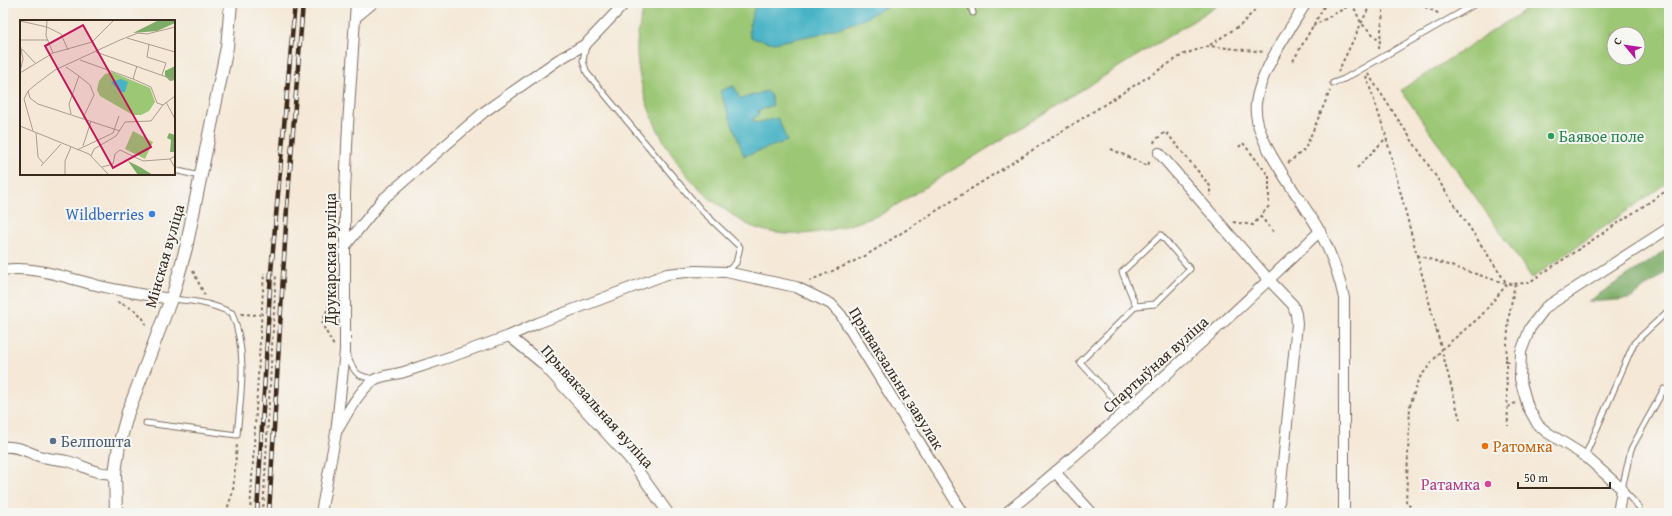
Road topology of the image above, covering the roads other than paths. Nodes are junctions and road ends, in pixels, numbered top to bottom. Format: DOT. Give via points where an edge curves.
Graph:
graph roads {
  1 [pos="231,3"];
  2 [pos="356,3"];
  3 [pos="373,3"];
  4 [pos="625,3"];
  5 [pos="970,3"];
  6 [pos="1306,3"];
  7 [pos="1477,3"];
  8 [pos="973,13"];
  9 [pos="355,18"];
  10 [pos="586,44"];
  11 [pos="1333,83"];
  12 [pos="1155,151"];
  13 [pos="175,170"];
  14 [pos="201,176"];
  15 [pos="1669,228"];
  16 [pos="1320,231"];
  17 [pos="346,245"];
  18 [pos="3,270"];
  19 [pos="726,272"];
  20 [pos="1269,280"];
  21 [pos="171,299"];
  22 [pos="1136,306"];
  23 [pos="1669,310"];
  24 [pos="509,336"];
  25 [pos="345,351"];
  26 [pos="375,379"];
  27 [pos="1664,389"];
  28 [pos="1126,412"];
  29 [pos="146,423"];
  30 [pos="336,433"];
  31 [pos="3,447"];
  32 [pos="1585,456"];
  33 [pos="1055,472"];
  34 [pos="115,473"];
  35 [pos="1622,489"];
  36 [pos="1639,507"];
  37 [pos="116,513"];
  38 [pos="321,513"];
  39 [pos="668,513"];
  40 [pos="963,513"];
  41 [pos="1006,513"];
  42 [pos="1092,513"];
  43 [pos="1278,513"];
  44 [pos="1344,513"];
  45 [pos="1618,513"];
  1 -- 14 [label="street, Мінская вуліца" via="227,47"];
  2 -- 9 [label="street, Друкарская вуліца"];
  3 -- 9 [label="street"];
  4 -- 10 [label="street"];
  5 -- 8 [label="lane"];
  6 -- 16 [label="street" via="1275,54 1256,105 1259,129 1264,141"];
  7 -- 11 [label="lane"];
  9 -- 17 [label="street, Друкарская вуліца" via="345,191"];
  10 -- 17 [label="street" via="558,60 484,112 382,200"];
  10 -- 19 [label="lane" via="583,61 586,73 701,210 740,247 736,263"];
  12 -- 20 [label="street"];
  13 -- 14 [label="lane"];
  14 -- 21 [label="street, Мінская вуліца" via="186,248"];
  15 -- 32 [label="street" via="1546,307 1525,339 1521,352 1520,379 1528,407 1538,425"];
  16 -- 20 [label="street, Спартыўная вуліца"];
  16 -- 44 [label="street" via="1339,275 1344,298"];
  17 -- 25 [label="street, Друкарская вуліца"];
  18 -- 21 [label="street" via="28,269 53,273 115,289"];
  19 -- 24 [label="street, Прывакзальны завулак" via="696,271 667,274"];
  19 -- 40 [label="street, Прывакзальны завулак" via="796,287 831,304 841,315"];
  20 -- 28 [label="street, Спартыўная вуліца"];
  20 -- 43 [label="street" via="1293,305 1297,319"];
  21 -- 29 [label="lane" via="195,300 232,313 239,335 242,377 237,435"];
  21 -- 34 [label="street, Мінская вуліца" via="128,412"];
  22 -- 22 [label="lane" via="1155,304 1190,269 1161,235 1122,272"];
  22 -- 28 [label="lane" via="1080,362"];
  23 -- 32 [label="lane" via="1634,343"];
  24 -- 26 [label="street"];
  24 -- 39 [label="street, Прывакзальная вуліца" via="542,363 629,458"];
  25 -- 26 [label="lane" via="355,372 362,377"];
  25 -- 30 [label="street, Друкарская вуліца"];
  26 -- 30 [label="street" via="354,403"];
  27 -- 35 [label="lane" via="1631,449"];
  28 -- 33 [label="street, Спартыўная вуліца"];
  30 -- 38 [label="street, Друкарская вуліца"];
  31 -- 34 [label="street" via="9,446 41,457 68,461 107,475"];
  32 -- 35 [label="street"];
  33 -- 41 [label="street, Спартыўная вуліца"];
  33 -- 42 [label="street"];
  34 -- 37 [label="street, Мінская вуліца"];
  35 -- 36 [label="lane"];
  35 -- 45 [label="street"];
}
